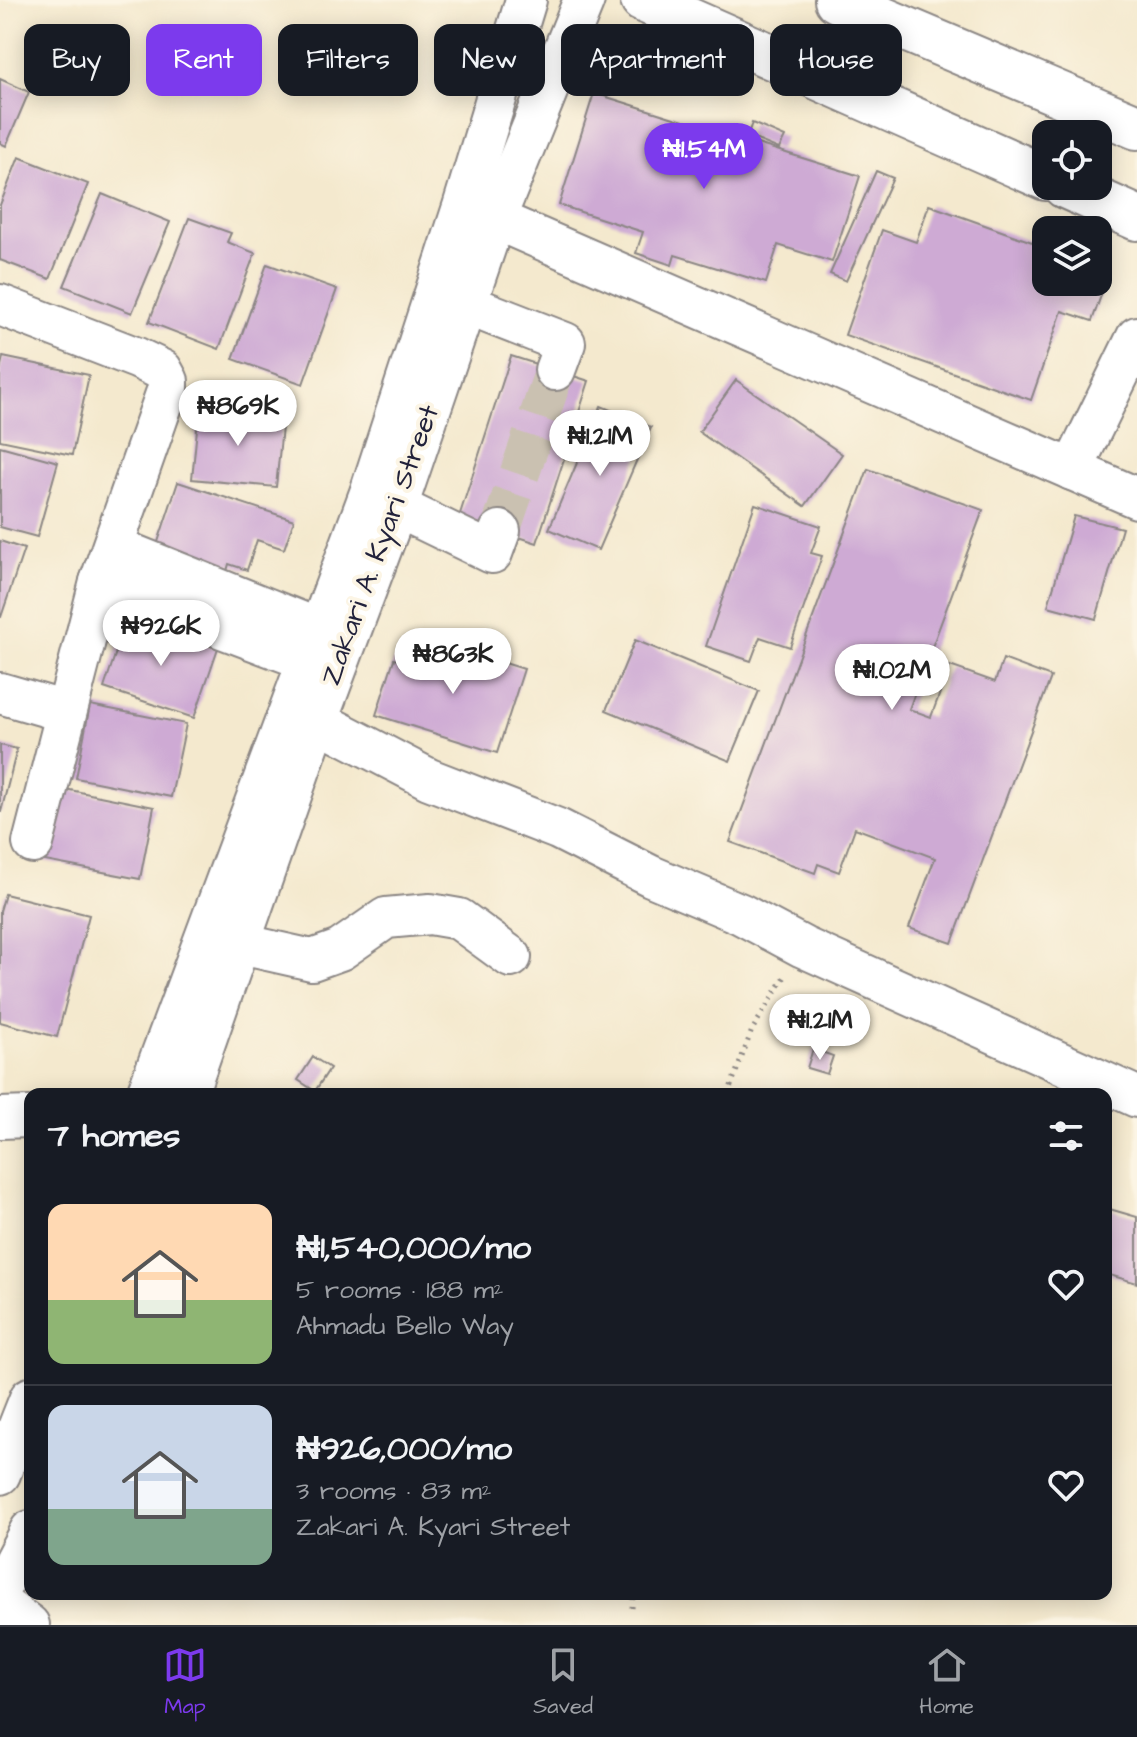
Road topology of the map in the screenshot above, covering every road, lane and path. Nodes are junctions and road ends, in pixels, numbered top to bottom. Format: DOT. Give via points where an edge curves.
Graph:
graph roads {
  1 [pos="526,0"];
  2 [pos="584,0"];
  3 [pos="643,0"];
  4 [pos="837,0"];
  5 [pos="1137,127"];
  6 [pos="1032,172"];
  7 [pos="1096,200"];
  8 [pos="1137,218"];
  9 [pos="495,219"];
  10 [pos="465,304"];
  11 [pos="0,305"];
  12 [pos="1137,337"];
  13 [pos="555,370"];
  14 [pos="1072,470"];
  15 [pos="1137,498"];
  16 [pos="397,507"];
  17 [pos="500,531"];
  18 [pos="107,564"];
  19 [pos="312,645"];
  20 [pos="0,693"];
  21 [pos="66,712"];
  22 [pos="303,714"];
  23 [pos="33,843"];
  24 [pos="222,940"];
  25 [pos="803,947"];
  26 [pos="511,957"];
  27 [pos="150,1088"];
  28 [pos="188,1088"];
  29 [pos="730,1088"];
  30 [pos="1137,1097"];
  31 [pos="24,1117"];
  32 [pos="0,1118"];
  33 [pos="24,1413"];
  34 [pos="0,1474"];
  35 [pos="24,1542"];
  36 [pos="0,1588"];
  37 [pos="633,1600"];
  38 [pos="0,1604"];
  39 [pos="632,1608"];
  40 [pos="29,1625"];
  1 -- 19 [label="street, Zakari A. Kyari Street" via="370,493"];
  2 -- 9 [label="street, Zakari A. Kyari Street"];
  3 -- 6 [label="main road"];
  4 -- 5 [label="main road"];
  7 -- 8 [label="main road"];
  9 -- 10 [label="street, Zakari A. Kyari Street"];
  9 -- 14 [label="street"];
  10 -- 13 [label="street" via="565,343"];
  10 -- 16 [label="street, Zakari A. Kyari Street"];
  11 -- 18 [label="street" via="137,358 162,370 168,381"];
  12 -- 14 [label="street"];
  14 -- 15 [label="street"];
  16 -- 17 [label="street" via="492,553"];
  16 -- 22 [label="street, Zakari A. Kyari Street"];
  18 -- 19 [label="street"];
  18 -- 21 [label="street"];
  19 -- 22 [label="street, Zakari A. Kyari Street"];
  20 -- 21 [label="street"];
  21 -- 23 [label="street"];
  22 -- 24 [label="street, Zakari A. Kyari Street"];
  22 -- 25 [label="street" via="429,779 558,829"];
  24 -- 26 [label="street" via="312,960 340,950 386,918 430,914 459,919"];
  24 -- 27 [label="street, Zakari A. Kyari Street"];
  24 -- 28 [label="street, Zakari A. Kyari Street"];
  25 -- 29 [label="path" via="752,1030"];
  25 -- 30 [label="street"];
  31 -- 32 [label="street"];
  33 -- 34 [label="street"];
  35 -- 36 [label="street"];
  37 -- 39 [label="path"];
  38 -- 40 [label="street"];
}
